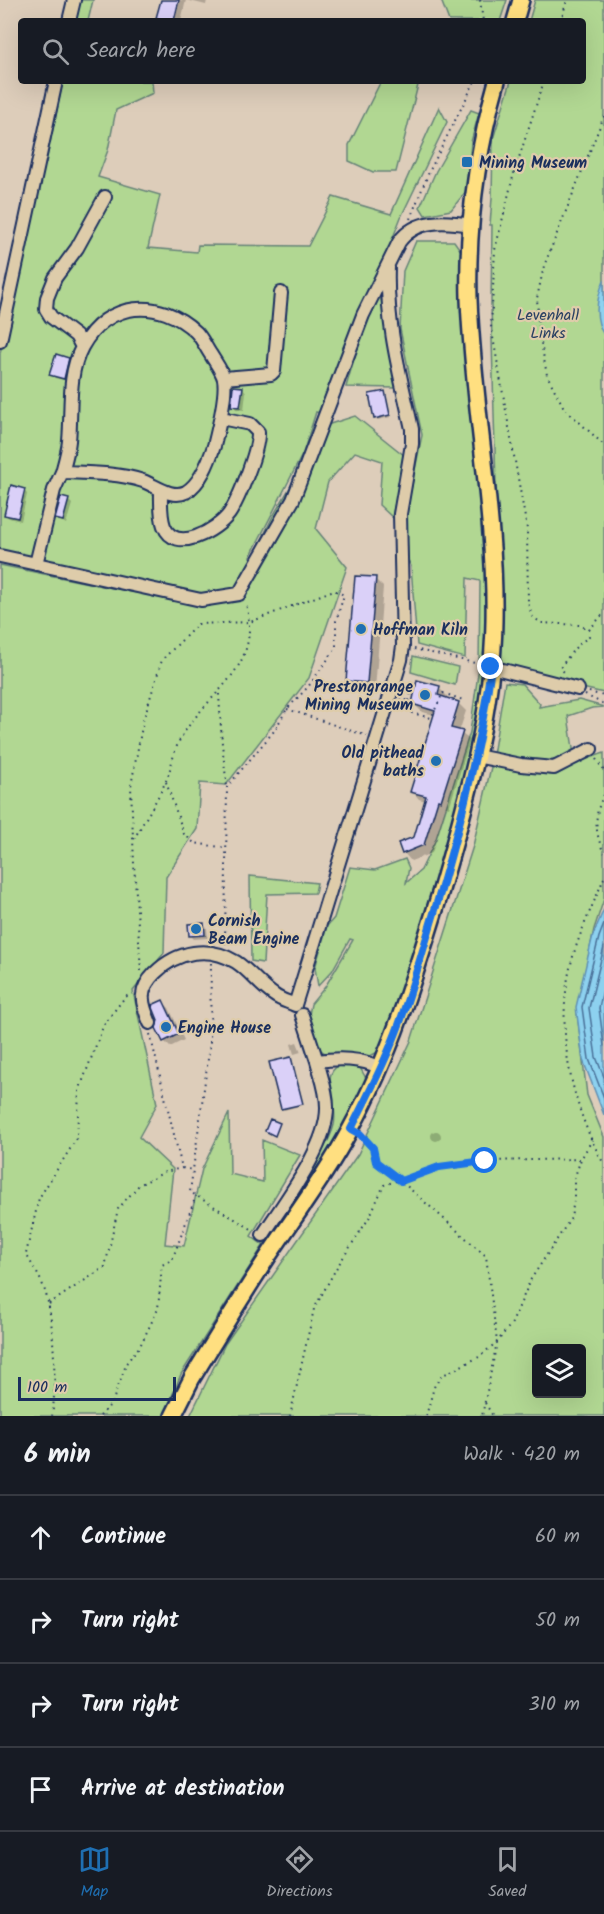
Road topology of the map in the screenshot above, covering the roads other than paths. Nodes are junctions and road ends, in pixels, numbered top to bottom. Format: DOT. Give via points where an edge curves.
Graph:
graph roads {
  1 [pos="74,0"];
  2 [pos="521,0"];
  3 [pos="70,18"];
  4 [pos="515,18"];
  5 [pos="55,84"];
  6 [pos="496,84"];
  7 [pos="105,197"];
  8 [pos="471,225"];
  9 [pos="388,267"];
  10 [pos="281,293"];
  11 [pos="0,341"];
  12 [pos="82,347"];
  13 [pos="224,378"];
  14 [pos="221,417"];
  15 [pos="62,472"];
  16 [pos="161,490"];
  17 [pos="0,556"];
  18 [pos="36,564"];
  19 [pos="491,667"];
  20 [pos="578,689"];
  21 [pos="591,750"];
  22 [pos="476,756"];
  23 [pos="302,1016"];
  24 [pos="150,1023"];
  25 [pos="317,1062"];
  26 [pos="381,1068"];
  27 [pos="263,1235"];
  28 [pos="173,1416"];
  1 -- 3 [label="street"];
  2 -- 4 [label="main road"];
  5 -- 11 [label="street"];
  6 -- 8 [label="main road" via="483,139"];
  7 -- 12 [label="street" via="77,248 54,278 46,309 76,336"];
  8 -- 9 [label="street" via="416,226 405,233"];
  8 -- 19 [label="main road" via="471,327 494,571"];
  9 -- 18 [label="street" via="363,315 293,500 239,594 201,600"];
  9 -- 24 [label="street" via="390,330 412,429 400,521 403,646 295,1005 275,997 237,962 211,951 191,953 172,959 142,990 142,1006"];
  10 -- 13 [label="street" via="274,371"];
  12 -- 13 [label="street" via="109,317 126,309 148,309 174,315 198,333"];
  12 -- 15 [label="street" via="75,363 69,441"];
  13 -- 14 [label="street"];
  14 -- 16 [label="street" via="209,462 197,480 186,492"];
  14 -- 16 [label="street" via="250,424 258,432 246,477 230,512 208,533 189,539 175,538 165,529"];
  15 -- 16 [label="street" via="122,476"];
  15 -- 18 [label="street"];
  17 -- 18 [label="street"];
  19 -- 20 [label="street"];
  19 -- 22 [label="main road"];
  21 -- 22 [label="street" via="554,768"];
  22 -- 26 [label="main road" via="412,987"];
  23 -- 25 [label="street"];
  25 -- 26 [label="street" via="355,1060"];
  25 -- 27 [label="street" via="325,1089 325,1126 308,1165"];
  26 -- 28 [label="main road" via="351,1129 192,1378"];
}
